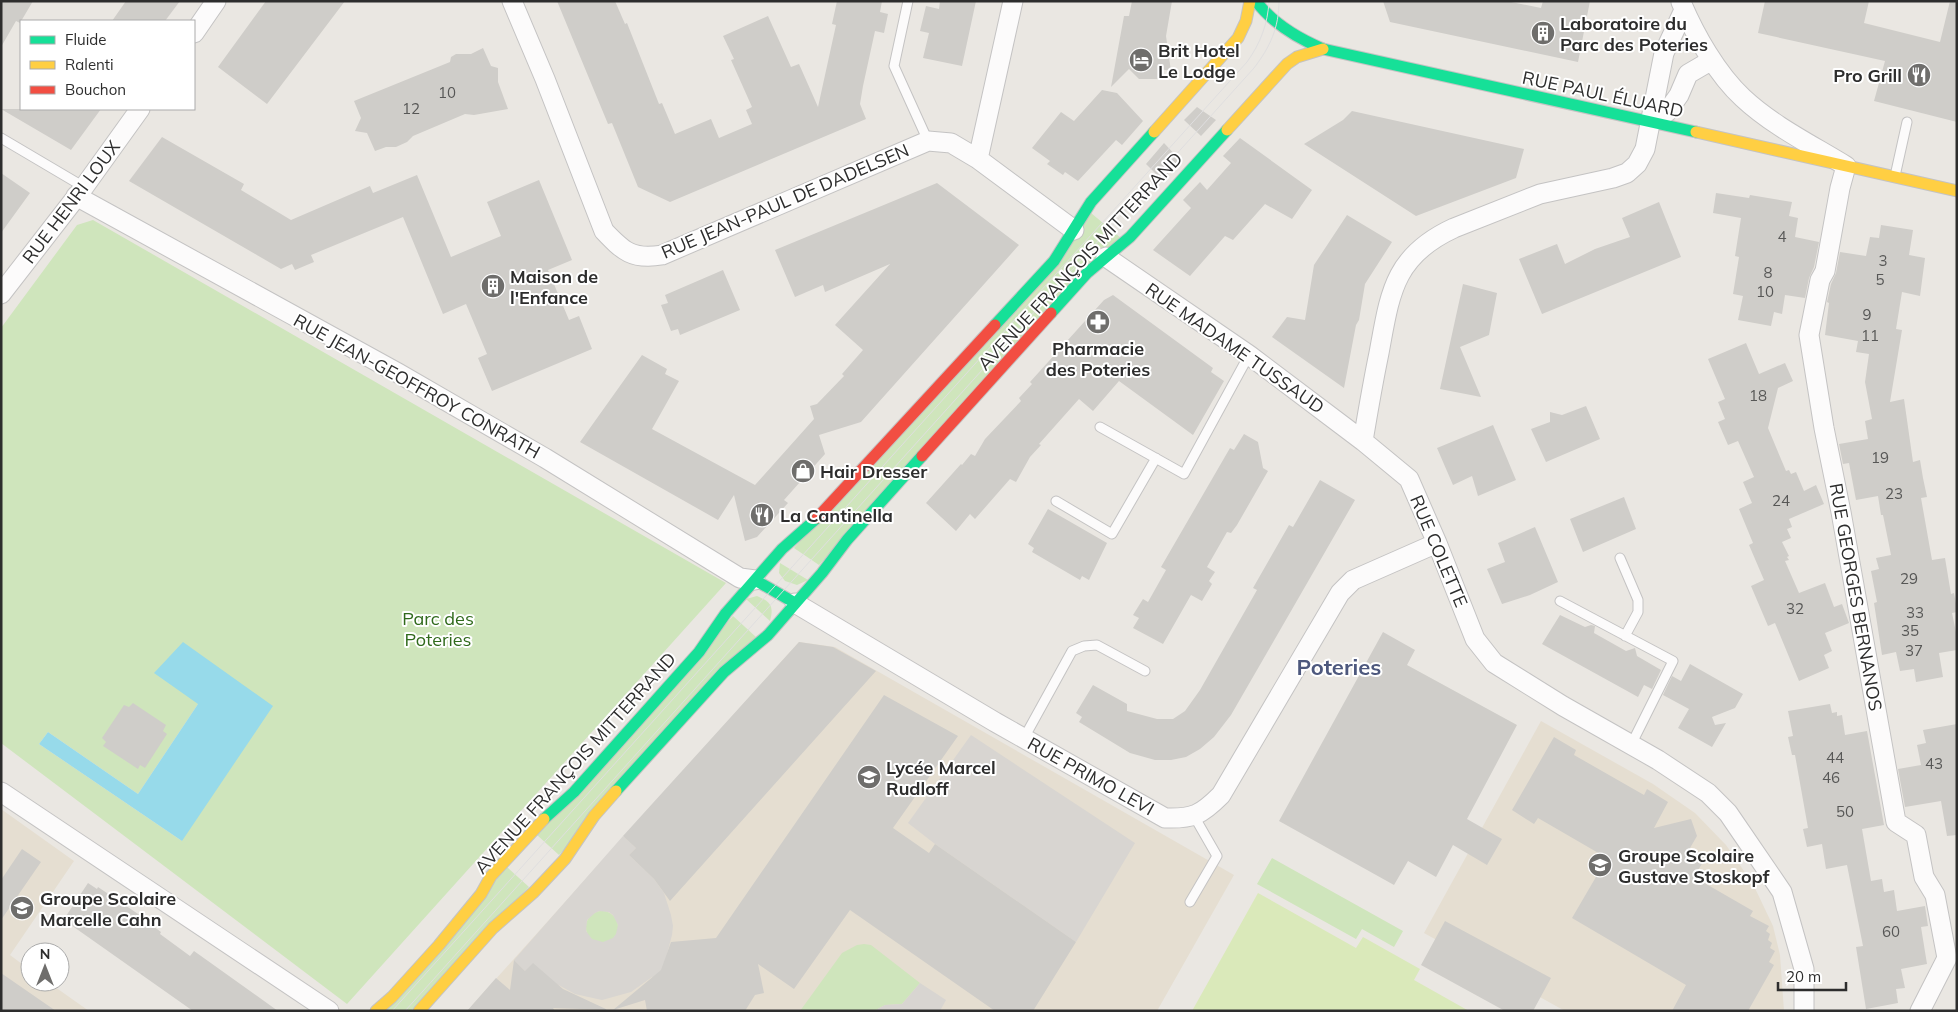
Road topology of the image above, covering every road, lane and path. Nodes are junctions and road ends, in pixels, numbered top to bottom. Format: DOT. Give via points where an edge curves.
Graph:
graph roads {
  1 [pos="216,1"];
  2 [pos="512,1"];
  3 [pos="908,1"];
  4 [pos="1013,1"];
  5 [pos="1250,1"];
  6 [pos="1256,1"];
  7 [pos="1682,5"];
  8 [pos="195,32"];
  9 [pos="1323,49"];
  10 [pos="1712,60"];
  11 [pos="139,110"];
  12 [pos="1651,122"];
  13 [pos="1907,122"];
  14 [pos="1,138"];
  15 [pos="928,141"];
  16 [pos="978,159"];
  17 [pos="1846,166"];
  18 [pos="1895,176"];
  19 [pos="1957,191"];
  20 [pos="80,192"];
  21 [pos="1074,230"];
  22 [pos="1106,257"];
  23 [pos="1,294"];
  24 [pos="1249,355"];
  25 [pos="1100,427"];
  26 [pos="1363,440"];
  27 [pos="1156,458"];
  28 [pos="1056,501"];
  29 [pos="1437,543"];
  30 [pos="1620,558"];
  31 [pos="756,580"];
  32 [pos="1560,601"];
  33 [pos="795,603"];
  34 [pos="1625,636"];
  35 [pos="1145,671"];
  36 [pos="1024,738"];
  37 [pos="1631,745"];
  38 [pos="1,792"];
  39 [pos="1194,816"];
  40 [pos="1190,902"];
  41 [pos="329,1011"];
  42 [pos="376,1011"];
  43 [pos="419,1011"];
  44 [pos="1804,1011"];
  45 [pos="1920,1011"];
  1 -- 8 [label="street"];
  2 -- 15 [label="street, RUE JEAN-PAUL DE DADELSEN" via="604,231 620,248 635,256 662,255"];
  3 -- 15 [label="lane" via="894,66"];
  4 -- 16 [label="street"];
  5 -- 21 [label="street, AVENUE FRANÇOIS MITTERRAND" via="1248,17 1238,38 1091,202"];
  6 -- 9 [label="street, RUE PAUL ÉLUARD" via="1292,34"];
  7 -- 10 [label="street"];
  7 -- 12 [label="street" via="1664,53"];
  9 -- 12 [label="street, RUE PAUL ÉLUARD"];
  9 -- 22 [label="street, AVENUE FRANÇOIS MITTERRAND" via="1297,57 1282,69 1130,238"];
  10 -- 12 [label="street" via="1688,74 1667,112"];
  10 -- 17 [label="street" via="1744,100"];
  11 -- 20 [label="street, RUE HENRI LOUX"];
  12 -- 17 [label="street, RUE PAUL ÉLUARD"];
  12 -- 26 [label="street" via="1645,149 1637,164 1627,173 1540,194 1447,231 1420,249 1391,291"];
  13 -- 18 [label="lane"];
  14 -- 20 [label="lane"];
  15 -- 16 [label="street, RUE JEAN-PAUL DE DADELSEN" via="951,143"];
  16 -- 21 [label="street, RUE JEAN-PAUL DE DADELSEN"];
  17 -- 18 [label="street, RUE PAUL ÉLUARD"];
  17 -- 45 [label="street, RUE GEORGES BERNANOS" via="1809,335 1896,822 1916,835 1924,877 1935,895 1947,958"];
  18 -- 19 [label="street, RUE PAUL ÉLUARD"];
  20 -- 23 [label="street, RUE HENRI LOUX"];
  20 -- 31 [label="street, RUE JEAN-GEOFFROY CONRATH" via="545,458 740,578"];
  21 -- 31 [label="street, AVENUE FRANÇOIS MITTERRAND" via="1054,261"];
  22 -- 24 [label="street, RUE MADAME TUSSAUD"];
  22 -- 33 [label="street, AVENUE FRANÇOIS MITTERRAND" via="1087,273 860,525"];
  24 -- 26 [label="street, RUE MADAME TUSSAUD"];
  24 -- 27 [label="lane" via="1184,474"];
  25 -- 27 [label="lane"];
  26 -- 29 [label="street, RUE COLETTE" via="1409,479"];
  27 -- 28 [label="lane" via="1112,534"];
  29 -- 37 [label="street, RUE COLETTE" via="1476,639 1494,663"];
  29 -- 39 [label="street" via="1353,580 1340,593 1221,795"];
  30 -- 34 [label="lane" via="1638,600 1638,612"];
  31 -- 33 [label="street"];
  31 -- 42 [label="street, AVENUE FRANÇOIS MITTERRAND" via="726,613 699,652 574,792 523,840 439,945"];
  32 -- 34 [label="lane"];
  33 -- 36 [label="street, RUE PRIMO LEVI"];
  33 -- 43 [label="street, AVENUE FRANÇOIS MITTERRAND" via="756,646 724,672 594,816 565,859 493,928"];
  34 -- 37 [label="lane" via="1673,661"];
  35 -- 36 [label="lane" via="1097,645 1072,651"];
  36 -- 39 [label="street, RUE PRIMO LEVI" via="1165,818"];
  37 -- 44 [label="street, RUE COLETTE" via="1708,794 1721,806 1782,892 1804,969"];
  38 -- 41 [label="street"];
  39 -- 40 [label="lane" via="1217,856"];
}
